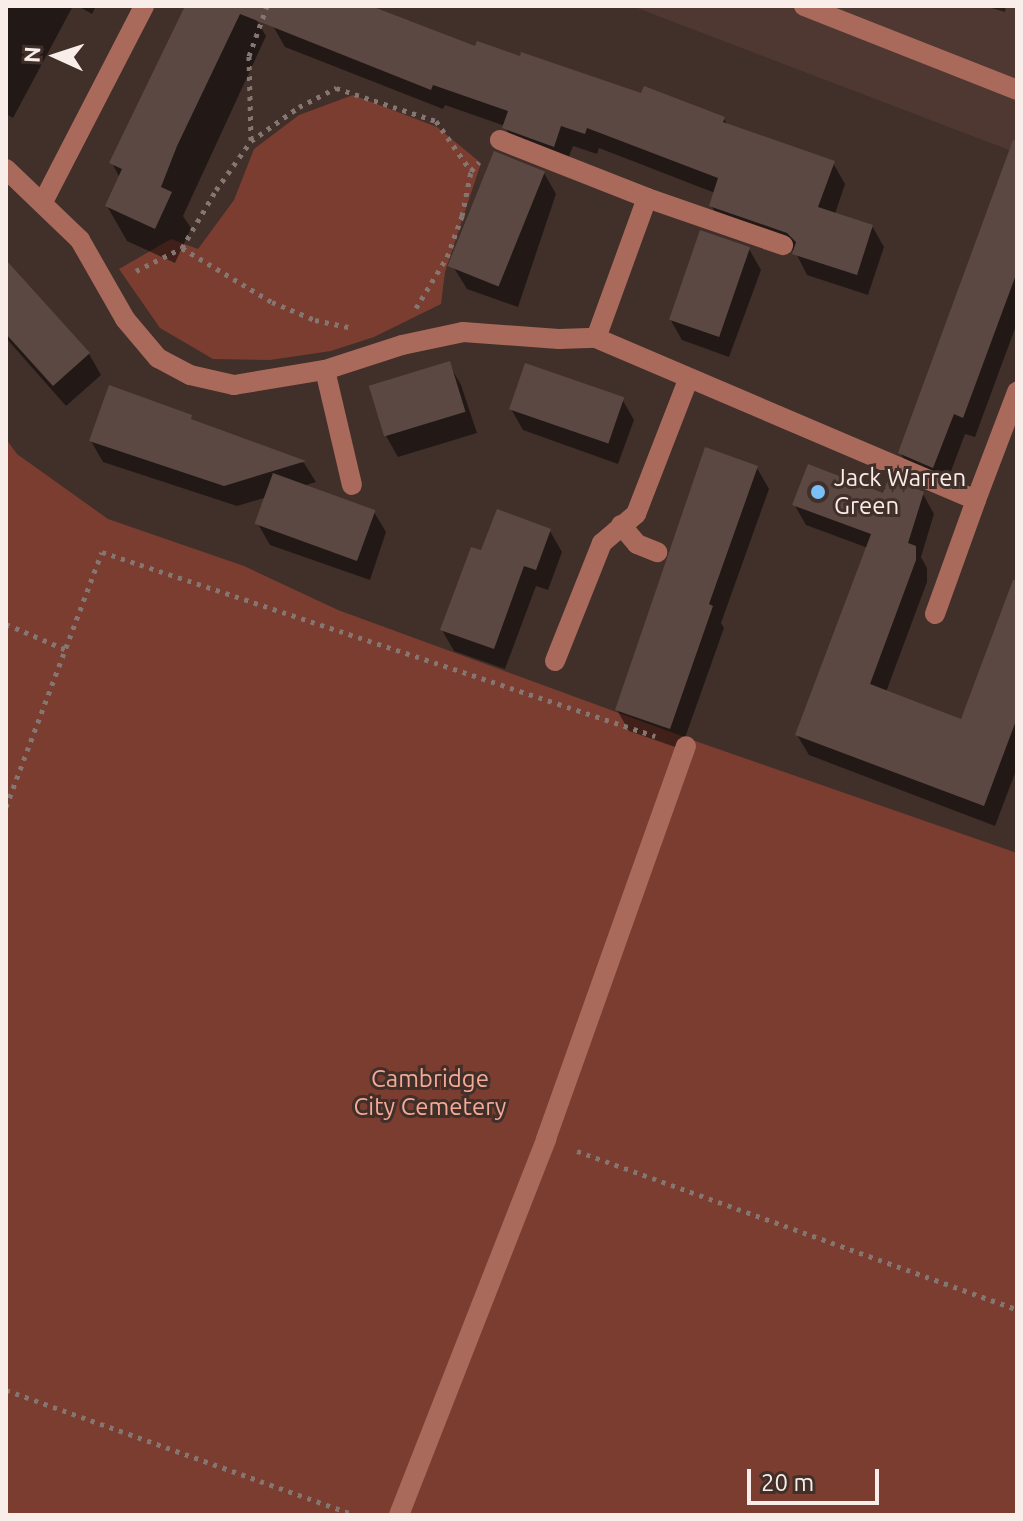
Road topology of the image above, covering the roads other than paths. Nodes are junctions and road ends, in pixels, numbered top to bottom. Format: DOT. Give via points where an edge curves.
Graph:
graph roads {
  1 [pos="144,6"];
  2 [pos="804,6"];
  3 [pos="1017,90"];
  4 [pos="500,140"];
  5 [pos="6,169"];
  6 [pos="647,198"];
  7 [pos="43,202"];
  8 [pos="783,245"];
  9 [pos="596,338"];
  10 [pos="325,370"];
  11 [pos="688,380"];
  12 [pos="1017,392"];
  13 [pos="352,485"];
  14 [pos="976,500"];
  15 [pos="621,525"];
  16 [pos="657,552"];
  17 [pos="935,614"];
  18 [pos="555,661"];
  19 [pos="686,746"];
  20 [pos="399,1515"];
  1 -- 7 [label="street"];
  2 -- 3 [label="street"];
  4 -- 6 [label="street"];
  5 -- 7 [label="street"];
  6 -- 8 [label="street"];
  6 -- 9 [label="street"];
  7 -- 10 [label="street" via="80,240 125,319 158,358 190,375 234,385"];
  9 -- 10 [label="street" via="463,332"];
  9 -- 11 [label="street"];
  10 -- 13 [label="street"];
  11 -- 14 [label="street"];
  11 -- 15 [label="street" via="636,514"];
  12 -- 14 [label="street"];
  14 -- 17 [label="street"];
  15 -- 16 [label="street" via="637,544"];
  15 -- 18 [label="street" via="602,543"];
  19 -- 20 [label="street" via="546,1139"];
}
